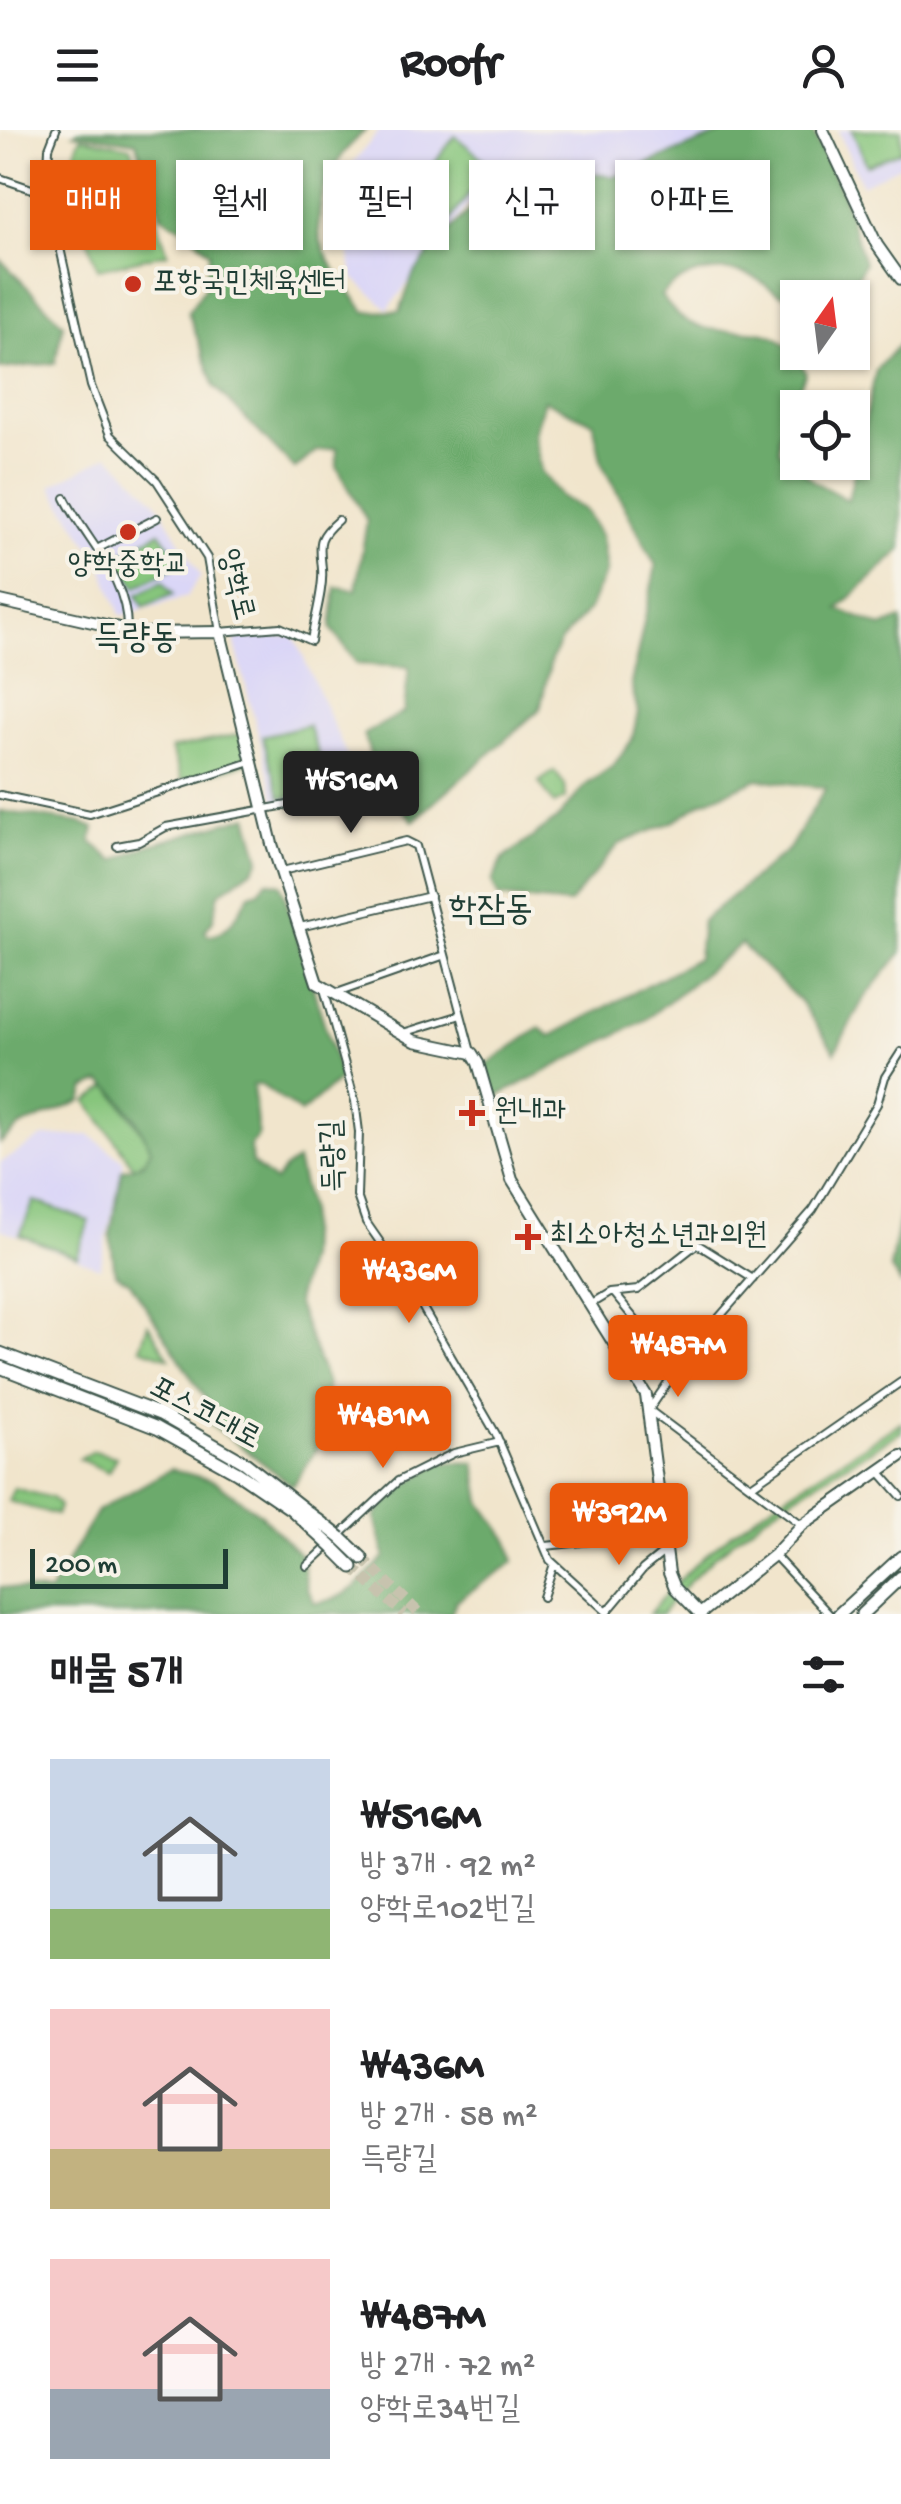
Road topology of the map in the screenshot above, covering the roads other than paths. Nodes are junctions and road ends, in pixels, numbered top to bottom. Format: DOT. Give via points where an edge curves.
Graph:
graph roads {
  1 [pos="56,130"];
  2 [pos="823,130"];
  3 [pos="49,160"];
  4 [pos="0,178"];
  5 [pos="30,189"];
  6 [pos="60,250"];
  7 [pos="901,279"];
  8 [pos="65,498"];
  9 [pos="157,518"];
  10 [pos="338,520"];
  11 [pos="97,549"];
  12 [pos="0,601"];
  13 [pos="127,630"];
  14 [pos="220,632"];
  15 [pos="251,762"];
  16 [pos="0,794"];
  17 [pos="336,796"];
  18 [pos="263,810"];
  19 [pos="117,846"];
  20 [pos="280,871"];
  21 [pos="430,896"];
  22 [pos="300,927"];
  23 [pos="445,955"];
  24 [pos="328,992"];
  25 [pos="461,1015"];
  26 [pos="402,1033"];
  27 [pos="901,1052"];
  28 [pos="472,1054"];
  29 [pos="753,1279"];
  30 [pos="612,1292"];
  31 [pos="590,1304"];
  32 [pos="0,1354"];
  33 [pos="0,1367"];
  34 [pos="676,1369"];
  35 [pos="901,1382"];
  36 [pos="649,1410"];
  37 [pos="500,1442"];
  38 [pos="901,1456"];
  39 [pos="241,1468"];
  40 [pos="878,1470"];
  41 [pos="750,1486"];
  42 [pos="901,1496"];
  43 [pos="802,1525"];
  44 [pos="662,1533"];
  45 [pos="546,1546"];
  46 [pos="664,1552"];
  47 [pos="774,1555"];
  48 [pos="901,1557"];
  49 [pos="357,1562"];
  50 [pos="554,1564"];
  51 [pos="307,1566"];
  52 [pos="901,1577"];
  53 [pos="543,1597"];
  54 [pos="606,1613"];
  55 [pos="700,1614"];
  56 [pos="829,1614"];
  57 [pos="838,1614"];
  58 [pos="862,1614"];
  1 -- 3 [label="street, 양학로"];
  2 -- 7 [label="street" via="876,245"];
  4 -- 5 [label="street"];
  6 -- 14 [label="street, 양학로" via="102,417 110,435 166,493 207,558"];
  8 -- 11 [label="street"];
  9 -- 11 [label="street"];
  10 -- 14 [label="street" via="317,552 323,572 311,641 280,627"];
  11 -- 13 [label="street" via="127,605"];
  12 -- 13 [label="street"];
  13 -- 14 [label="street"];
  14 -- 15 [label="street, 양학로"];
  15 -- 16 [label="street" via="90,814"];
  15 -- 18 [label="street, 양학로"];
  17 -- 18 [label="street"];
  18 -- 19 [label="street" via="166,826"];
  18 -- 20 [label="street, 양학로"];
  20 -- 21 [label="street" via="406,841 416,846"];
  20 -- 22 [label="street, 양학로"];
  21 -- 22 [label="street"];
  21 -- 23 [label="street"];
  22 -- 24 [label="street, 양학로" via="317,983"];
  23 -- 24 [label="street"];
  23 -- 25 [label="street"];
  24 -- 26 [label="street"];
  24 -- 37 [label="street, 득량길" via="355,1101 359,1206"];
  25 -- 26 [label="street"];
  25 -- 28 [label="street"];
  26 -- 28 [label="street"];
  27 -- 29 [label="street" via="813,1210"];
  28 -- 31 [label="street" via="512,1180"];
  29 -- 30 [label="street" via="697,1244 638,1290"];
  29 -- 34 [label="street"];
  30 -- 31 [label="street"];
  30 -- 34 [label="street"];
  31 -- 36 [label="street" via="646,1394"];
  32 -- 39 [label="main road, 포스코대로" via="160,1414"];
  33 -- 39 [label="main road, 포스코대로"];
  34 -- 36 [label="street"];
  35 -- 41 [label="street"];
  36 -- 41 [label="street"];
  36 -- 44 [label="street"];
  37 -- 45 [label="street, 득량길"];
  37 -- 51 [label="street" via="454,1453 398,1481"];
  38 -- 40 [label="street"];
  39 -- 49 [label="main road, 포스코대로, bridge"];
  40 -- 42 [label="street"];
  40 -- 43 [label="street"];
  41 -- 43 [label="street"];
  43 -- 47 [label="street"];
  44 -- 45 [label="street"];
  44 -- 46 [label="street"];
  45 -- 50 [label="street, 득량길"];
  46 -- 54 [label="street"];
  46 -- 55 [label="street" via="675,1588"];
  47 -- 55 [label="street"];
  47 -- 56 [label="street"];
  48 -- 57 [label="main road"];
  50 -- 53 [label="street"];
  50 -- 54 [label="street, 득량길"];
  52 -- 58 [label="main road"];
}
